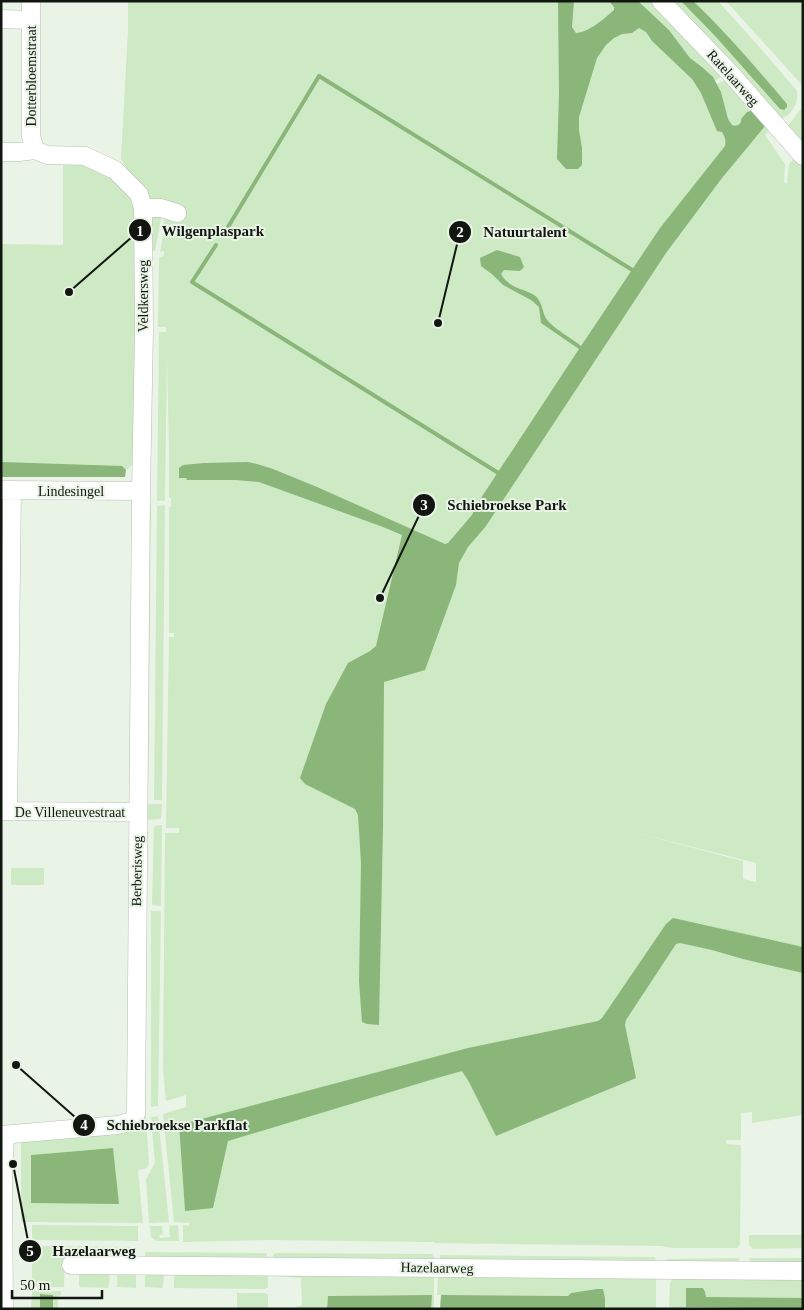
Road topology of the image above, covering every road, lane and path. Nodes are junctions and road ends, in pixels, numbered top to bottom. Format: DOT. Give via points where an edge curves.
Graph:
graph roads {
  1 [pos="32,1"];
  2 [pos="661,1"];
  3 [pos="1,19"];
  4 [pos="31,20"];
  5 [pos="35,150"];
  6 [pos="1,152"];
  7 [pos="803,156"];
  8 [pos="143,208"];
  9 [pos="177,213"];
  10 [pos="6,490"];
  11 [pos="141,491"];
  12 [pos="5,811"];
  13 [pos="138,812"];
  14 [pos="3,1135"];
  15 [pos="2,1180"];
  16 [pos="71,1265"];
  17 [pos="803,1271"];
  18 [pos="4,1309"];
  1 -- 4 [label="street, Dotterbloemstraat"];
  2 -- 7 [label="street, Ratelaarweg"];
  3 -- 4 [label="street"];
  4 -- 5 [label="street, Dotterbloemstraat" via="31,136"];
  5 -- 6 [label="street, Veldkersweg"];
  5 -- 8 [label="street, Veldkersweg" via="47,155 85,156 115,170 139,194"];
  8 -- 9 [label="street" via="161,208"];
  8 -- 11 [label="street, Veldkersweg"];
  10 -- 11 [label="street, Lindesingel"];
  10 -- 12 [label="street"];
  11 -- 13 [label="street, Berberisweg"];
  12 -- 13 [label="street, De Villeneuvestraat"];
  13 -- 14 [label="street, Berberisweg" via="136,1114 133,1121 118,1125"];
  14 -- 15 [label="street"];
  15 -- 18 [label="street"];
  16 -- 17 [label="street, Hazelaarweg"];
}
